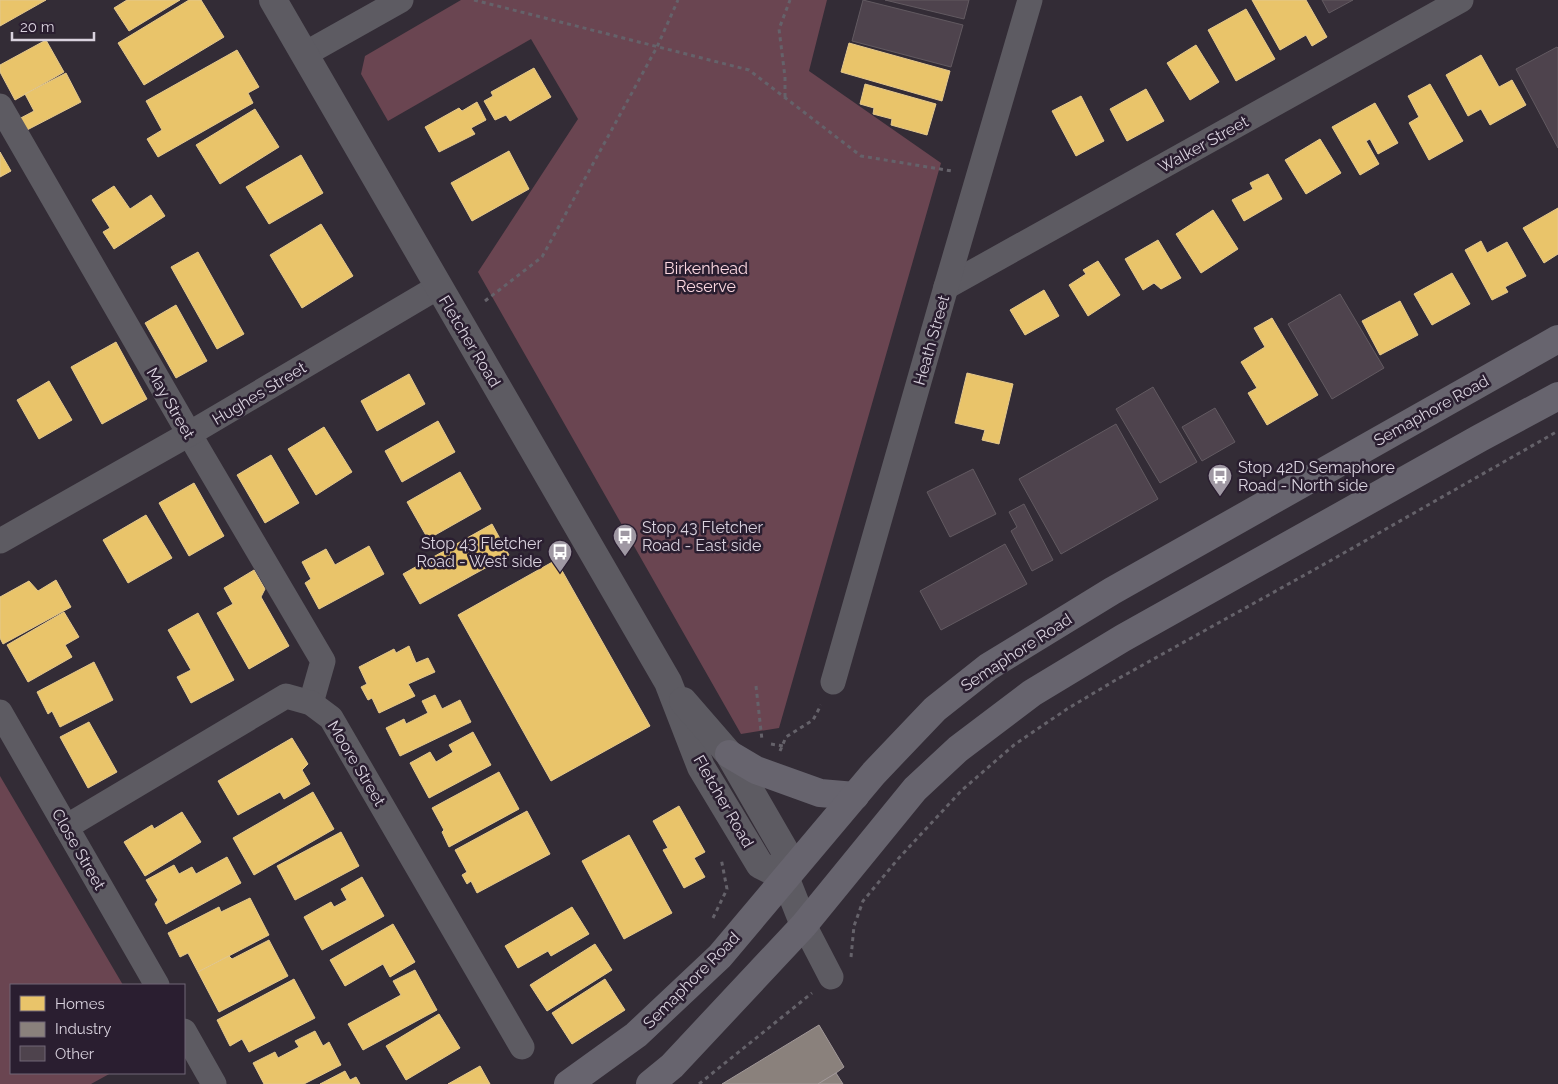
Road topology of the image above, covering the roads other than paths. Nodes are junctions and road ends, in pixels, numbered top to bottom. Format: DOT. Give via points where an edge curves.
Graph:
graph roads {
  1 [pos="273,0"];
  2 [pos="400,0"];
  3 [pos="1030,0"];
  4 [pos="1461,0"];
  5 [pos="305,54"];
  6 [pos="0,106"];
  7 [pos="438,287"];
  8 [pos="946,287"];
  9 [pos="1558,339"];
  10 [pos="1558,396"];
  11 [pos="189,434"];
  12 [pos="0,541"];
  13 [pos="668,682"];
  14 [pos="833,682"];
  15 [pos="312,703"];
  16 [pos="0,712"];
  17 [pos="729,754"];
  18 [pos="855,796"];
  19 [pos="66,827"];
  20 [pos="785,877"];
  21 [pos="804,925"];
  22 [pos="838,969"];
  23 [pos="157,984"];
  24 [pos="185,1033"];
  25 [pos="522,1048"];
  26 [pos="214,1084"];
  27 [pos="568,1084"];
  28 [pos="650,1084"];
  1 -- 5 [label="street, Fletcher Road"];
  2 -- 5 [label="street"];
  3 -- 8 [label="street, Heath Street"];
  4 -- 8 [label="street, Walker Street"];
  5 -- 7 [label="street, Fletcher Road"];
  6 -- 11 [label="street, May Street"];
  7 -- 11 [label="street, Hughes Street"];
  7 -- 13 [label="street, Fletcher Road"];
  8 -- 14 [label="street, Heath Street"];
  9 -- 18 [label="main road, Semaphore Road" via="1112,591 988,667 935,708"];
  10 -- 21 [label="main road" via="1122,638 1032,693 958,749 915,789"];
  11 -- 12 [label="street, Hughes Street"];
  11 -- 15 [label="street, May Street" via="323,661"];
  13 -- 17 [label="street, Fletcher Road"];
  13 -- 20 [label="street, Fletcher Road" via="701,767 760,865"];
  15 -- 19 [label="street, Moore Street" via="286,696"];
  15 -- 25 [label="street, Moore Street" via="331,718"];
  16 -- 19 [label="street, Close Street"];
  17 -- 18 [label="main road" via="756,770 820,793"];
  17 -- 20 [label="street, Fletcher Road" via="785,851"];
  18 -- 20 [label="main road, Semaphore Road"];
  19 -- 23 [label="street, Close Street"];
  20 -- 21 [label="street, Fletcher Road"];
  20 -- 27 [label="main road, Semaphore Road" via="720,956 636,1034"];
  21 -- 22 [label="street"];
  21 -- 28 [label="main road" via="672,1066"];
  24 -- 26 [label="street"];
}
